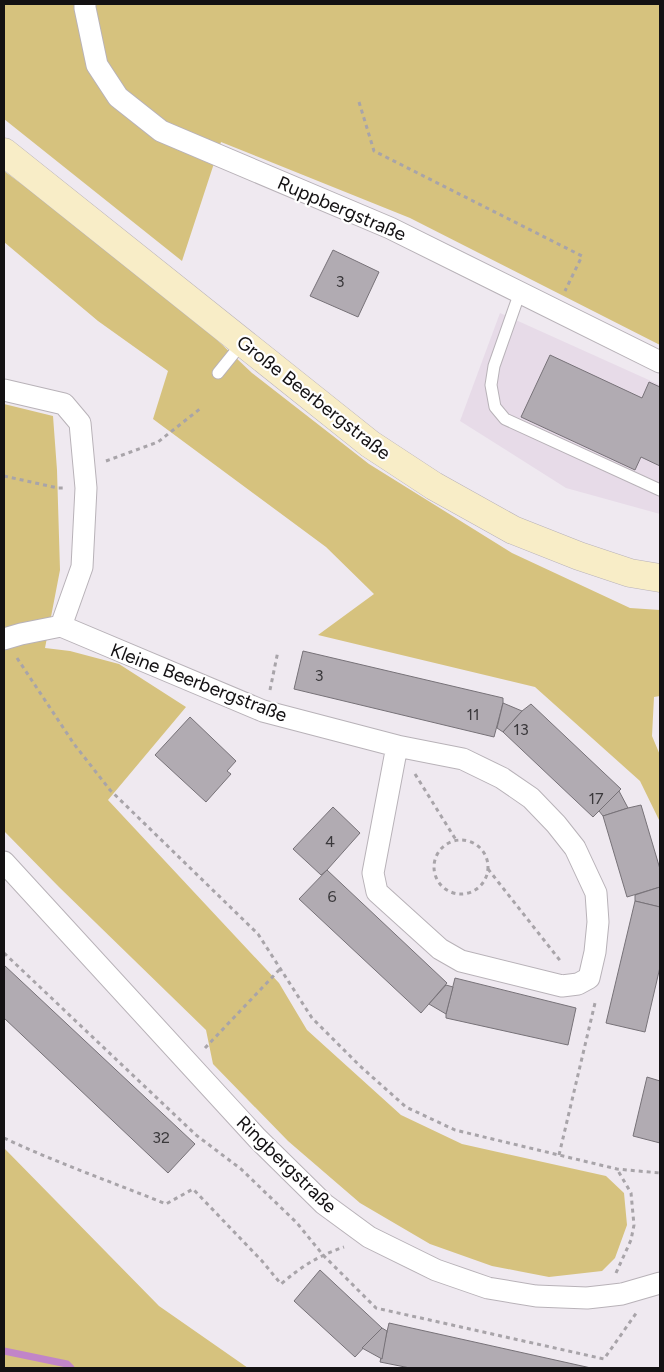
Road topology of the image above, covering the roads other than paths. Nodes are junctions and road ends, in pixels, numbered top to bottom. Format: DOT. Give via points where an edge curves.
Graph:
graph roads {
  1 [pos="85,4"];
  2 [pos="4,152"];
  3 [pos="520,292"];
  4 [pos="242,342"];
  5 [pos="660,362"];
  6 [pos="218,373"];
  7 [pos="4,390"];
  8 [pos="660,490"];
  9 [pos="660,578"];
  10 [pos="61,626"];
  11 [pos="4,639"];
  12 [pos="397,746"];
  13 [pos="4,862"];
  14 [pos="660,1283"];
  1 -- 3 [label="street, Ruppbergstraße" via="96,65 118,97 161,131 390,228"];
  2 -- 4 [label="street, Große Beerbergstraße"];
  3 -- 5 [label="street, Ruppbergstraße"];
  3 -- 8 [label="lane" via="494,366 491,385 495,407 505,419"];
  4 -- 6 [label="lane"];
  4 -- 9 [label="street, Große Beerbergstraße" via="370,444 434,486 513,530 613,568"];
  7 -- 10 [label="street" via="64,404 80,423 86,488 82,567"];
  10 -- 11 [label="street"];
  10 -- 12 [label="street, Kleine Beerbergstraße" via="263,711"];
  12 -- 12 [label="street, Kleine Beerbergstraße" via="373,873 377,892 440,949 461,962 562,986 578,984 589,978 596,952 596,893 575,848 556,824 531,798 502,778 463,759"];
  13 -- 14 [label="street, Ringbergstraße" via="257,1138 324,1204 369,1237 436,1270 488,1288 536,1296 587,1298 622,1294"];
}
